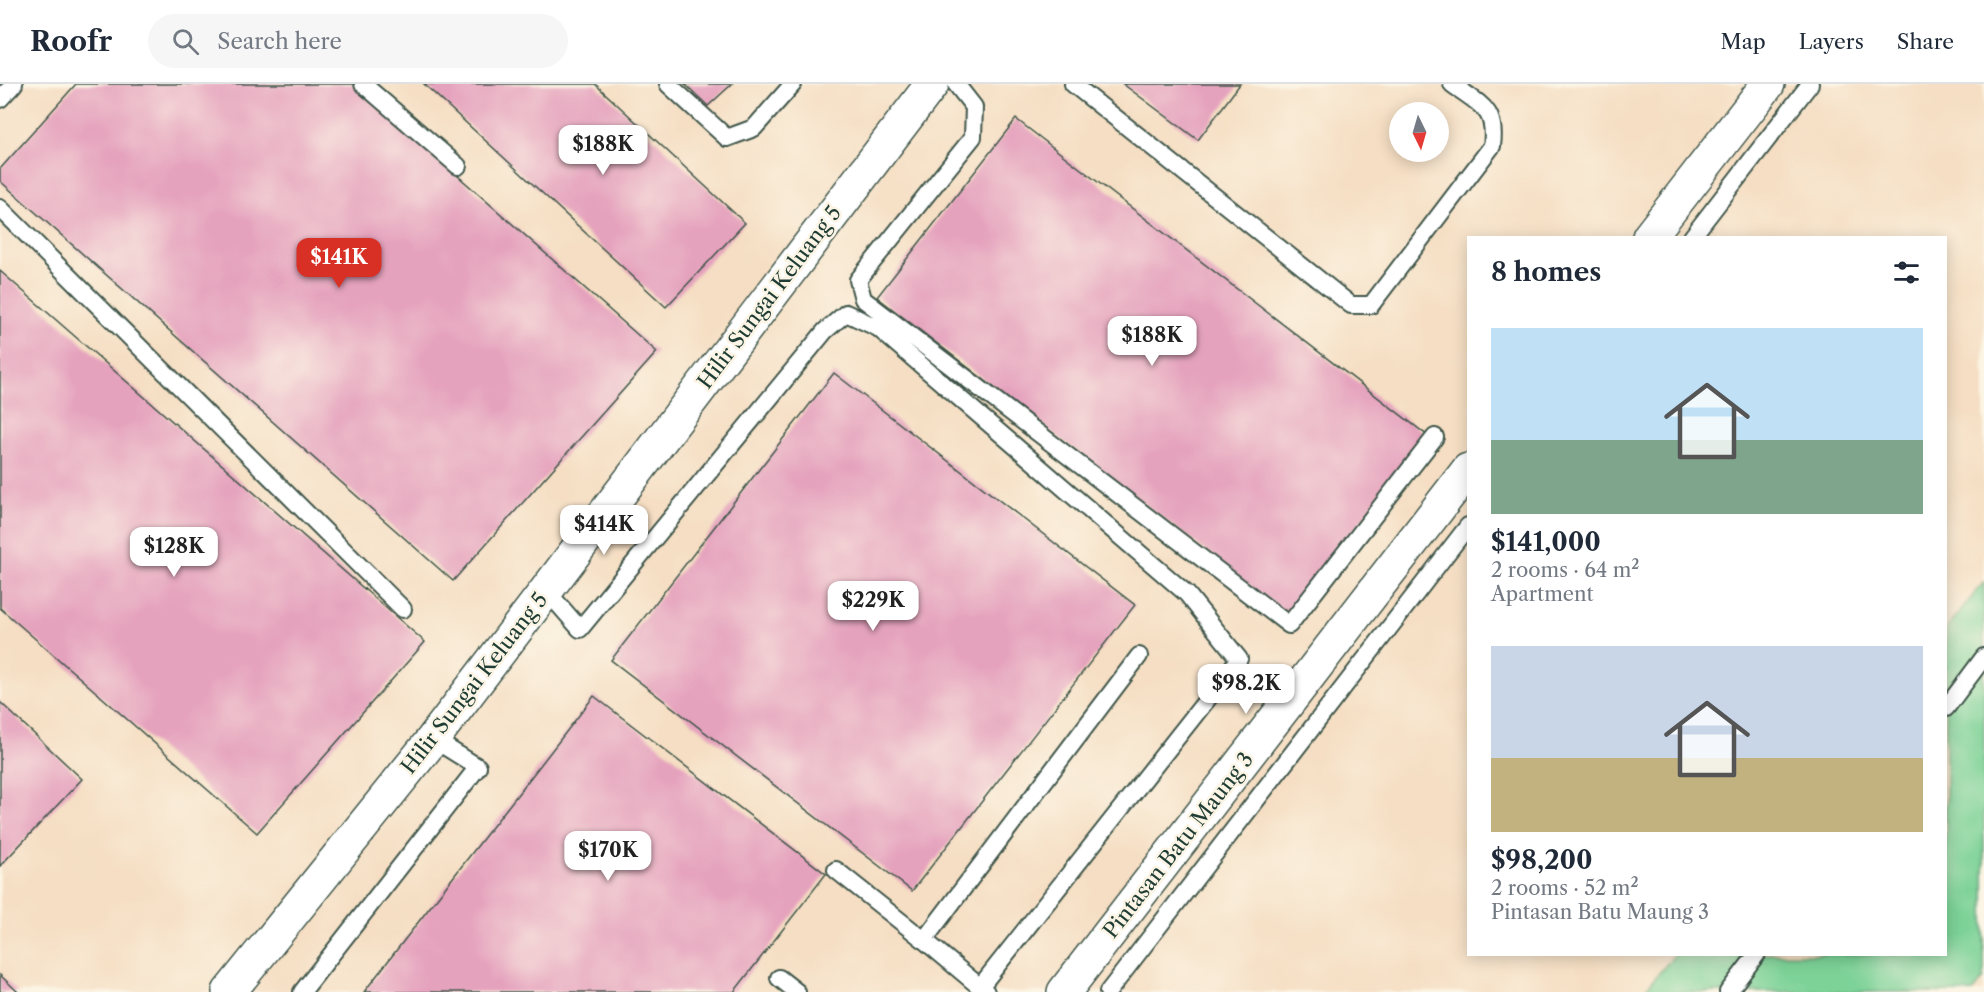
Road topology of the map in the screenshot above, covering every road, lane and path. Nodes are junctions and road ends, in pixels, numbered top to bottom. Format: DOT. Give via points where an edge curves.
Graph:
graph roads {
  1 [pos="14,84"];
  2 [pos="363,84"];
  3 [pos="668,84"];
  4 [pos="793,84"];
  5 [pos="932,84"];
  6 [pos="956,84"];
  7 [pos="1073,84"];
  8 [pos="1452,84"];
  9 [pos="1767,84"];
  10 [pos="1810,84"];
  11 [pos="0,99"];
  12 [pos="458,166"];
  13 [pos="0,208"];
  14 [pos="1650,236"];
  15 [pos="1693,236"];
  16 [pos="1435,437"];
  17 [pos="1467,471"];
  18 [pos="1467,527"];
  19 [pos="546,590"];
  20 [pos="404,609"];
  21 [pos="1139,656"];
  22 [pos="1984,657"];
  23 [pos="1947,707"];
  24 [pos="433,738"];
  25 [pos="836,870"];
  26 [pos="924,940"];
  27 [pos="1755,956"];
  28 [pos="779,978"];
  29 [pos="983,990"];
  30 [pos="229,992"];
  31 [pos="302,992"];
  32 [pos="797,992"];
  33 [pos="1064,992"];
  34 [pos="1108,992"];
  35 [pos="1728,992"];
  1 -- 11 [label="lane"];
  2 -- 12 [label="lane"];
  3 -- 4 [label="lane" via="727,138 754,128"];
  5 -- 19 [label="street, Hilir Sungai Keluang 5"];
  6 -- 16 [label="lane" via="974,107 973,137 858,280 863,300 1289,625"];
  7 -- 8 [label="lane" via="1352,305 1361,306 1371,304 1492,146 1494,127 1487,111"];
  9 -- 14 [label="street"];
  10 -- 15 [label="lane"];
  13 -- 20 [label="lane"];
  17 -- 33 [label="street, Pintasan Batu Maung 3"];
  18 -- 34 [label="lane"];
  19 -- 24 [label="street, Hilir Sungai Keluang 5"];
  19 -- 29 [label="lane" via="580,629 825,331 846,313 878,328 1187,594 1239,659"];
  21 -- 26 [label="lane"];
  22 -- 23 [label="lane"];
  24 -- 30 [label="street, Hilir Sungai Keluang 5"];
  24 -- 31 [label="lane" via="478,767"];
  25 -- 26 [label="lane"];
  26 -- 29 [label="lane"];
  27 -- 35 [label="lane"];
  28 -- 32 [label="lane"];
}
